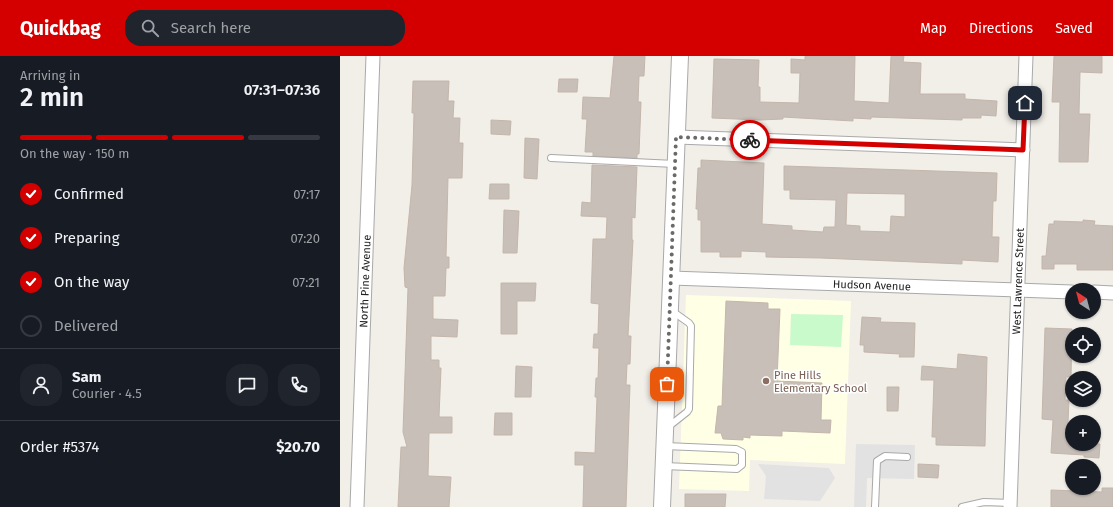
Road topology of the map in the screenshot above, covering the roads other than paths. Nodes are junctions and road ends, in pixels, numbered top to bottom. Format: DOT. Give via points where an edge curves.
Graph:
graph roads {
  1 [pos="373,56"];
  2 [pos="680,56"];
  3 [pos="1026,56"];
  4 [pos="676,137"];
  5 [pos="1023,150"];
  6 [pos="551,158"];
  7 [pos="676,164"];
  8 [pos="671,278"];
  9 [pos="1019,290"];
  10 [pos="1065,292"];
  11 [pos="1101,292"];
  12 [pos="1113,293"];
  13 [pos="670,309"];
  14 [pos="665,429"];
  15 [pos="664,446"];
  16 [pos="907,457"];
  17 [pos="664,466"];
  18 [pos="1010,505"];
  19 [pos="357,507"];
  20 [pos="662,507"];
  21 [pos="875,507"];
  22 [pos="962,507"];
  1 -- 19 [label="street, North Pine Avenue"];
  2 -- 4 [label="street"];
  3 -- 5 [label="street, West Lawrence Street"];
  4 -- 5 [label="street"];
  4 -- 7 [label="street"];
  5 -- 9 [label="street, West Lawrence Street"];
  6 -- 7 [label="lane"];
  7 -- 8 [label="street"];
  8 -- 9 [label="street, Hudson Avenue"];
  8 -- 13 [label="street"];
  9 -- 10 [label="street, Hudson Avenue"];
  9 -- 18 [label="street, West Lawrence Street"];
  11 -- 12 [label="street"];
  13 -- 14 [label="street"];
  13 -- 14 [label="lane" via="691,326 689,409"];
  14 -- 15 [label="street"];
  15 -- 17 [label="street"];
  15 -- 17 [label="lane" via="736,449 741,451 743,456 742,465 737,469"];
  16 -- 21 [label="lane" via="883,456 877,461"];
  17 -- 20 [label="street"];
  18 -- 22 [label="lane" via="984,502"];
}
